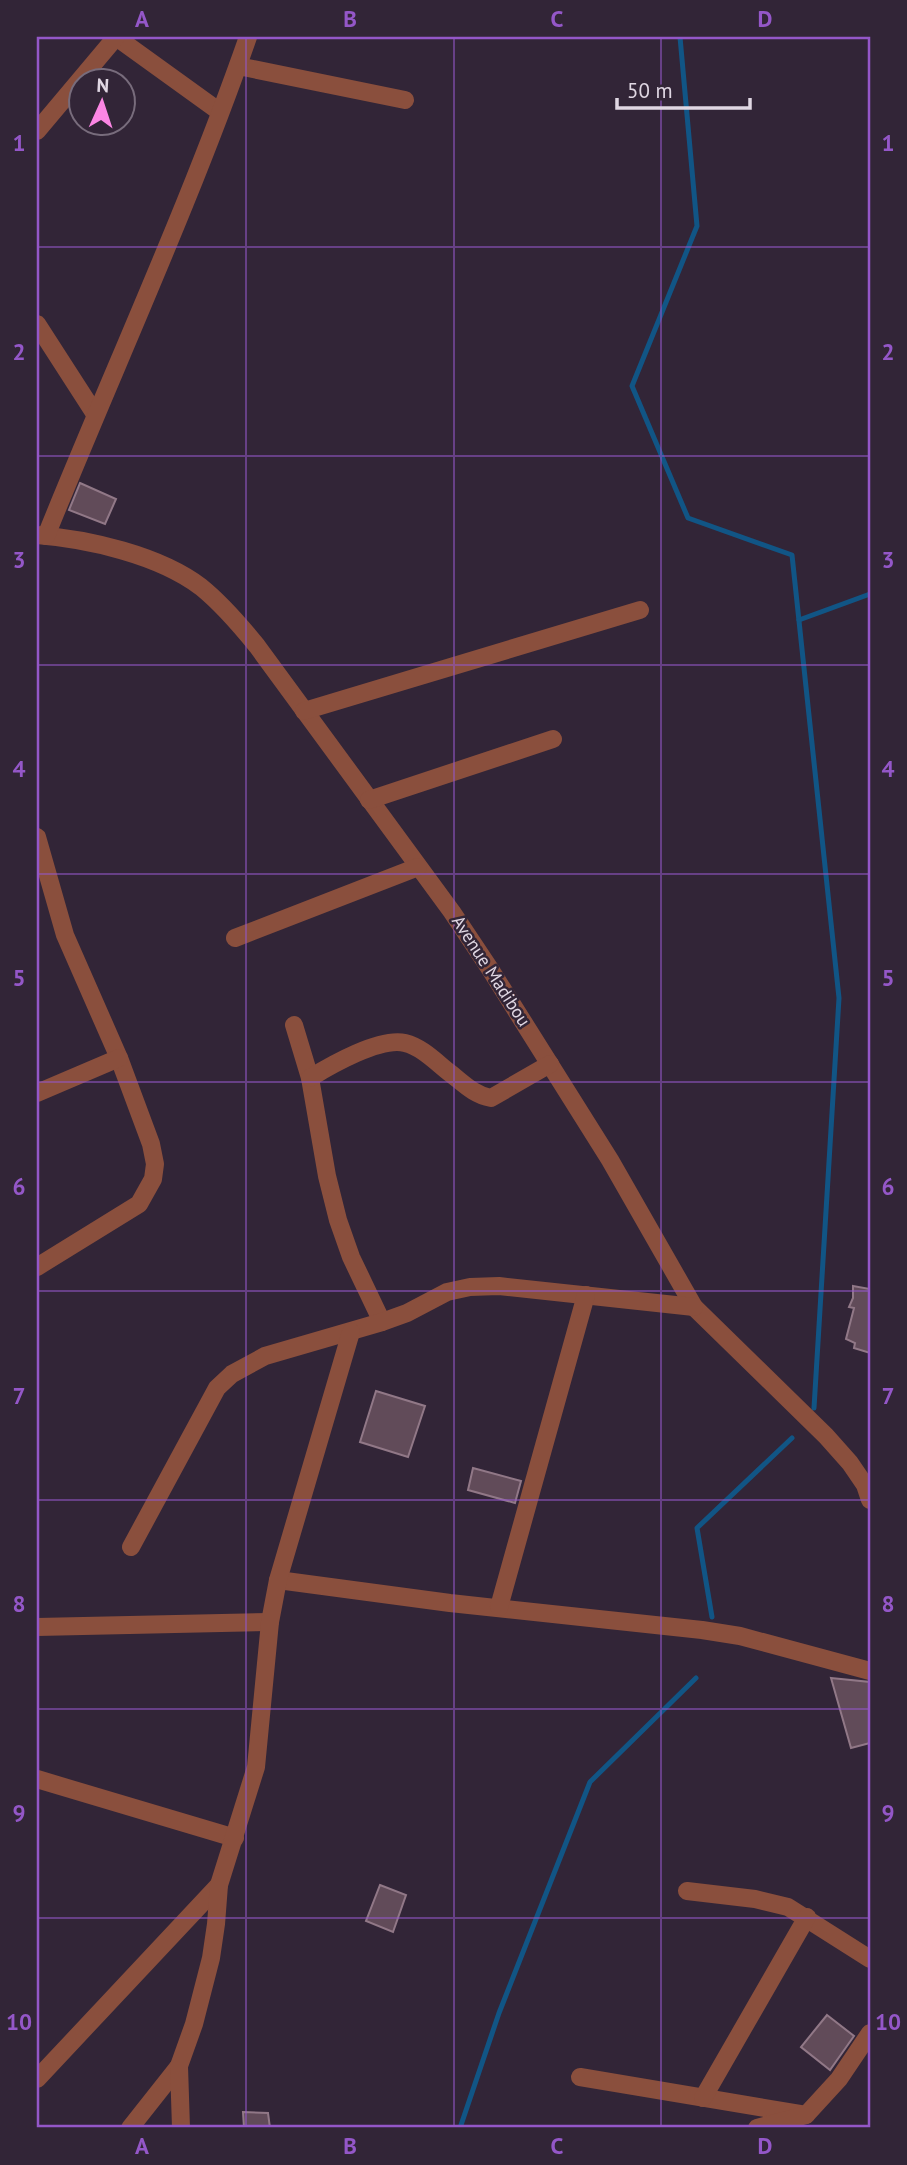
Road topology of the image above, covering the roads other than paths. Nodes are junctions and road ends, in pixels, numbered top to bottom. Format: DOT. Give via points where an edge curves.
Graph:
graph roads {
  1 [pos="116,37"];
  2 [pos="248,37"];
  3 [pos="238,66"];
  4 [pos="405,100"];
  5 [pos="220,112"];
  6 [pos="37,131"];
  7 [pos="37,324"];
  8 [pos="95,414"];
  9 [pos="41,536"];
  10 [pos="640,610"];
  11 [pos="304,711"];
  12 [pos="554,740"];
  13 [pos="369,800"];
  14 [pos="37,837"];
  15 [pos="418,867"];
  16 [pos="235,938"];
  17 [pos="294,1025"];
  18 [pos="119,1058"];
  19 [pos="550,1064"];
  20 [pos="310,1078"];
  21 [pos="37,1093"];
  22 [pos="37,1266"];
  23 [pos="586,1295"];
  24 [pos="694,1307"];
  25 [pos="382,1322"];
  26 [pos="351,1332"];
  27 [pos="870,1500"];
  28 [pos="131,1547"];
  29 [pos="278,1580"];
  30 [pos="499,1607"];
  31 [pos="270,1622"];
  32 [pos="37,1627"];
  33 [pos="870,1671"];
  34 [pos="37,1779"];
  35 [pos="235,1838"];
  36 [pos="219,1885"];
  37 [pos="687,1891"];
  38 [pos="807,1917"];
  39 [pos="870,1959"];
  40 [pos="870,2033"];
  41 [pos="179,2066"];
  42 [pos="580,2077"];
  43 [pos="37,2079"];
  44 [pos="703,2098"];
  45 [pos="806,2115"];
  46 [pos="130,2128"];
  47 [pos="181,2128"];
  48 [pos="757,2128"];
  1 -- 5 [label="street"];
  1 -- 6 [label="street"];
  2 -- 3 [label="street"];
  3 -- 4 [label="street"];
  3 -- 5 [label="street"];
  5 -- 8 [label="street"];
  7 -- 8 [label="street"];
  8 -- 9 [label="street"];
  9 -- 11 [label="street, Avenue Madibou" via="129,554 169,568 200,586 257,646"];
  10 -- 11 [label="street"];
  11 -- 13 [label="street, Avenue Madibou"];
  12 -- 13 [label="street"];
  13 -- 15 [label="street, Avenue Madibou"];
  14 -- 18 [label="street" via="65,935"];
  15 -- 16 [label="street"];
  15 -- 19 [label="street, Avenue Madibou" via="453,912"];
  17 -- 20 [label="street"];
  18 -- 21 [label="street"];
  18 -- 22 [label="street" via="152,1144 155,1164 148,1192 139,1204"];
  19 -- 20 [label="street" via="491,1098 475,1093 404,1042 337,1061"];
  19 -- 24 [label="street, Avenue Madibou"];
  20 -- 25 [label="street" via="338,1220"];
  23 -- 24 [label="street"];
  23 -- 25 [label="street" via="470,1287 447,1292"];
  23 -- 30 [label="street"];
  24 -- 27 [label="street, Avenue Madibou" via="826,1436 850,1463"];
  25 -- 26 [label="street"];
  26 -- 28 [label="street" via="265,1356 217,1388"];
  26 -- 29 [label="street"];
  29 -- 30 [label="street"];
  29 -- 31 [label="street"];
  30 -- 33 [label="street" via="702,1630"];
  31 -- 32 [label="street"];
  31 -- 35 [label="street" via="256,1767"];
  34 -- 35 [label="street"];
  35 -- 36 [label="street"];
  36 -- 41 [label="street" via="211,1958"];
  36 -- 43 [label="street"];
  37 -- 38 [label="street" via="755,1899"];
  38 -- 39 [label="street"];
  38 -- 44 [label="street"];
  40 -- 45 [label="street"];
  41 -- 46 [label="street"];
  41 -- 47 [label="street"];
  42 -- 44 [label="street"];
  44 -- 45 [label="street"];
  45 -- 48 [label="street"];
}
